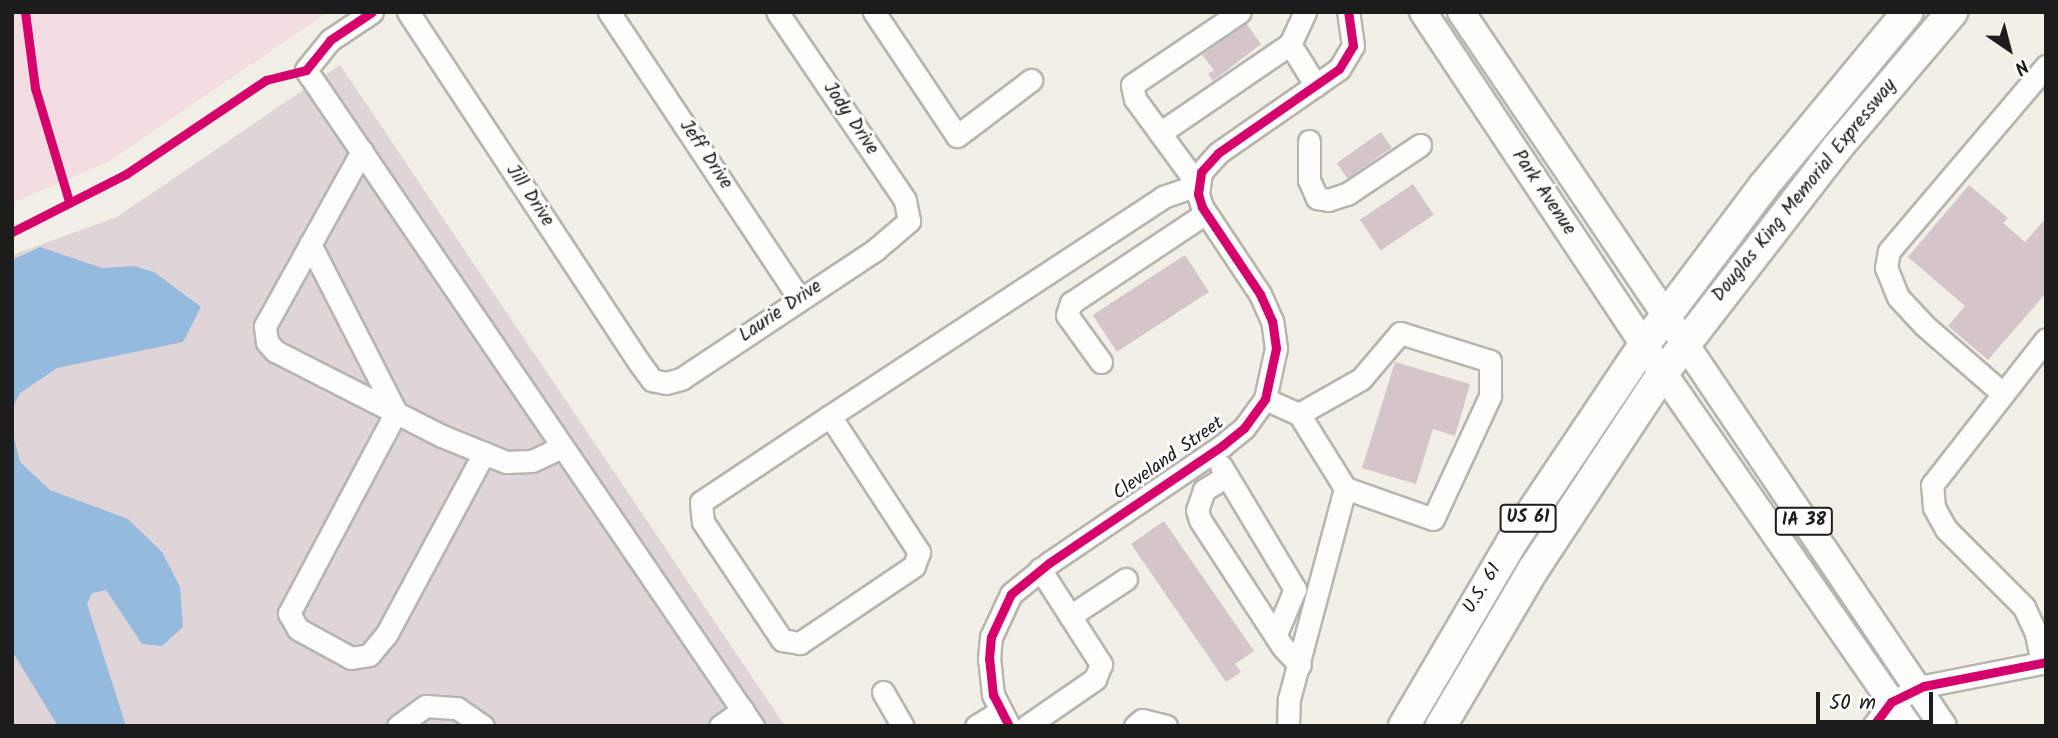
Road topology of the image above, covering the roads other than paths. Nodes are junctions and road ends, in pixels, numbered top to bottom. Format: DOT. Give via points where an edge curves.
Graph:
graph roads {
  1 [pos="372,12"];
  2 [pos="408,12"];
  3 [pos="609,12"];
  4 [pos="777,12"];
  5 [pos="874,12"];
  6 [pos="1240,12"];
  7 [pos="1305,12"];
  8 [pos="1348,12"];
  9 [pos="1423,12"];
  10 [pos="1461,12"];
  11 [pos="1908,12"];
  12 [pos="1952,12"];
  13 [pos="1290,44"];
  14 [pos="2046,66"];
  15 [pos="1031,80"];
  16 [pos="1316,86"];
  17 [pos="1160,133"];
  18 [pos="1309,141"];
  19 [pos="1419,145"];
  20 [pos="362,152"];
  21 [pos="1198,185"];
  22 [pos="1206,213"];
  23 [pos="906,228"];
  24 [pos="310,244"];
  25 [pos="800,299"];
  26 [pos="1664,318"];
  27 [pos="2046,340"];
  28 [pos="1644,345"];
  29 [pos="1684,345"];
  30 [pos="1101,362"];
  31 [pos="1663,373"];
  32 [pos="652,380"];
  33 [pos="2001,392"];
  34 [pos="1265,399"];
  35 [pos="396,412"];
  36 [pos="1299,414"];
  37 [pos="830,416"];
  38 [pos="562,447"];
  39 [pos="484,453"];
  40 [pos="1212,453"];
  41 [pos="1227,476"];
  42 [pos="1345,488"];
  43 [pos="1040,569"];
  44 [pos="1126,579"];
  45 [pos="1070,616"];
  46 [pos="1276,634"];
  47 [pos="2044,662"];
  48 [pos="1300,665"];
  49 [pos="1918,688"];
  50 [pos="883,692"];
  51 [pos="1891,702"];
  52 [pos="748,718"];
  53 [pos="1005,719"];
  54 [pos="398,726"];
  55 [pos="483,726"];
  56 [pos="720,726"];
  57 [pos="903,726"];
  58 [pos="976,726"];
  59 [pos="1027,726"];
  60 [pos="1135,726"];
  61 [pos="1166,726"];
  62 [pos="1288,726"];
  63 [pos="1404,726"];
  64 [pos="1441,726"];
  65 [pos="1873,726"];
  66 [pos="1908,726"];
  67 [pos="1942,726"];
  1 -- 20 [label="street" via="330,40 306,70"];
  2 -- 32 [label="street, Jill Drive"];
  3 -- 25 [label="street, Jeff Drive"];
  4 -- 23 [label="street, Jody Drive" via="910,209"];
  5 -- 15 [label="street" via="957,136"];
  6 -- 17 [label="street" via="1132,85 1135,100"];
  7 -- 13 [label="street"];
  8 -- 16 [label="street" via="1350,55"];
  9 -- 28 [label="main road, Park Avenue"];
  10 -- 26 [label="main road, Park Avenue"];
  11 -- 26 [label="highway, Douglas King Memorial Expressway / US 61" via="1763,187"];
  12 -- 29 [label="highway, Douglas King Memorial Expressway / US 61" via="1836,149"];
  13 -- 16 [label="street"];
  13 -- 17 [label="street"];
  14 -- 33 [label="street" via="1889,251 1886,268 1898,297"];
  16 -- 21 [label="street" via="1218,153 1201,172"];
  17 -- 21 [label="street"];
  18 -- 19 [label="street" via="1307,163 1313,192 1328,200 1347,194"];
  20 -- 24 [label="street"];
  20 -- 38 [label="street"];
  21 -- 22 [label="street, Cleveland Street"];
  21 -- 37 [label="street" via="1163,197"];
  22 -- 30 [label="street" via="1071,303 1067,315"];
  22 -- 34 [label="street, Cleveland Street" via="1260,294 1272,321 1276,348"];
  23 -- 25 [label="street, Laurie Drive"];
  24 -- 35 [label="street"];
  24 -- 35 [label="street" via="265,326 267,342 275,351"];
  25 -- 32 [label="street, Laurie Drive" via="681,379 671,383"];
  26 -- 28 [label="highway, U.S. 61 / US 61"];
  26 -- 29 [label="main road, IA 38"];
  27 -- 33 [label="street"];
  28 -- 31 [label="main road, Park Avenue"];
  28 -- 63 [label="highway, U.S. 61 / US 61" via="1513,542"];
  29 -- 31 [label="highway, Douglas King Memorial Expressway / US 61"];
  29 -- 49 [label="main road, IA 38"];
  31 -- 51 [label="main road, IA 38"];
  31 -- 64 [label="highway, U.S. 61 / US 61" via="1527,581"];
  33 -- 47 [label="street" via="1932,485 1934,507 1946,529 2024,607"];
  34 -- 36 [label="street"];
  34 -- 40 [label="street, Cleveland Street" via="1244,428"];
  35 -- 39 [label="street"];
  35 -- 39 [label="street" via="289,613 298,629 351,658 369,655 386,635"];
  36 -- 42 [label="street"];
  36 -- 42 [label="street" via="1361,379 1400,333 1490,361 1490,396 1433,519"];
  37 -- 37 [label="street" via="919,552 914,566 800,643 782,640 703,522 701,502"];
  38 -- 39 [label="street" via="518,463"];
  38 -- 52 [label="street"];
  40 -- 41 [label="street"];
  40 -- 43 [label="street, Cleveland Street"];
  41 -- 46 [label="street" via="1295,589"];
  41 -- 46 [label="street" via="1204,491 1197,510"];
  42 -- 48 [label="street"];
  43 -- 45 [label="street"];
  43 -- 53 [label="street, Cleveland Street" via="1011,594 991,637 989,674"];
  44 -- 45 [label="street"];
  45 -- 59 [label="street" via="1101,664 1096,679"];
  46 -- 48 [label="street"];
  47 -- 49 [label="street"];
  48 -- 62 [label="street" via="1289,699"];
  49 -- 51 [label="street"];
  49 -- 67 [label="main road, IA 38"];
  50 -- 57 [label="street"];
  51 -- 65 [label="street"];
  51 -- 66 [label="main road, IA 38"];
  52 -- 56 [label="street"];
  53 -- 58 [label="street"];
  54 -- 55 [label="street" via="426,706 457,708"];
  60 -- 61 [label="street" via="1142,720"];
}
